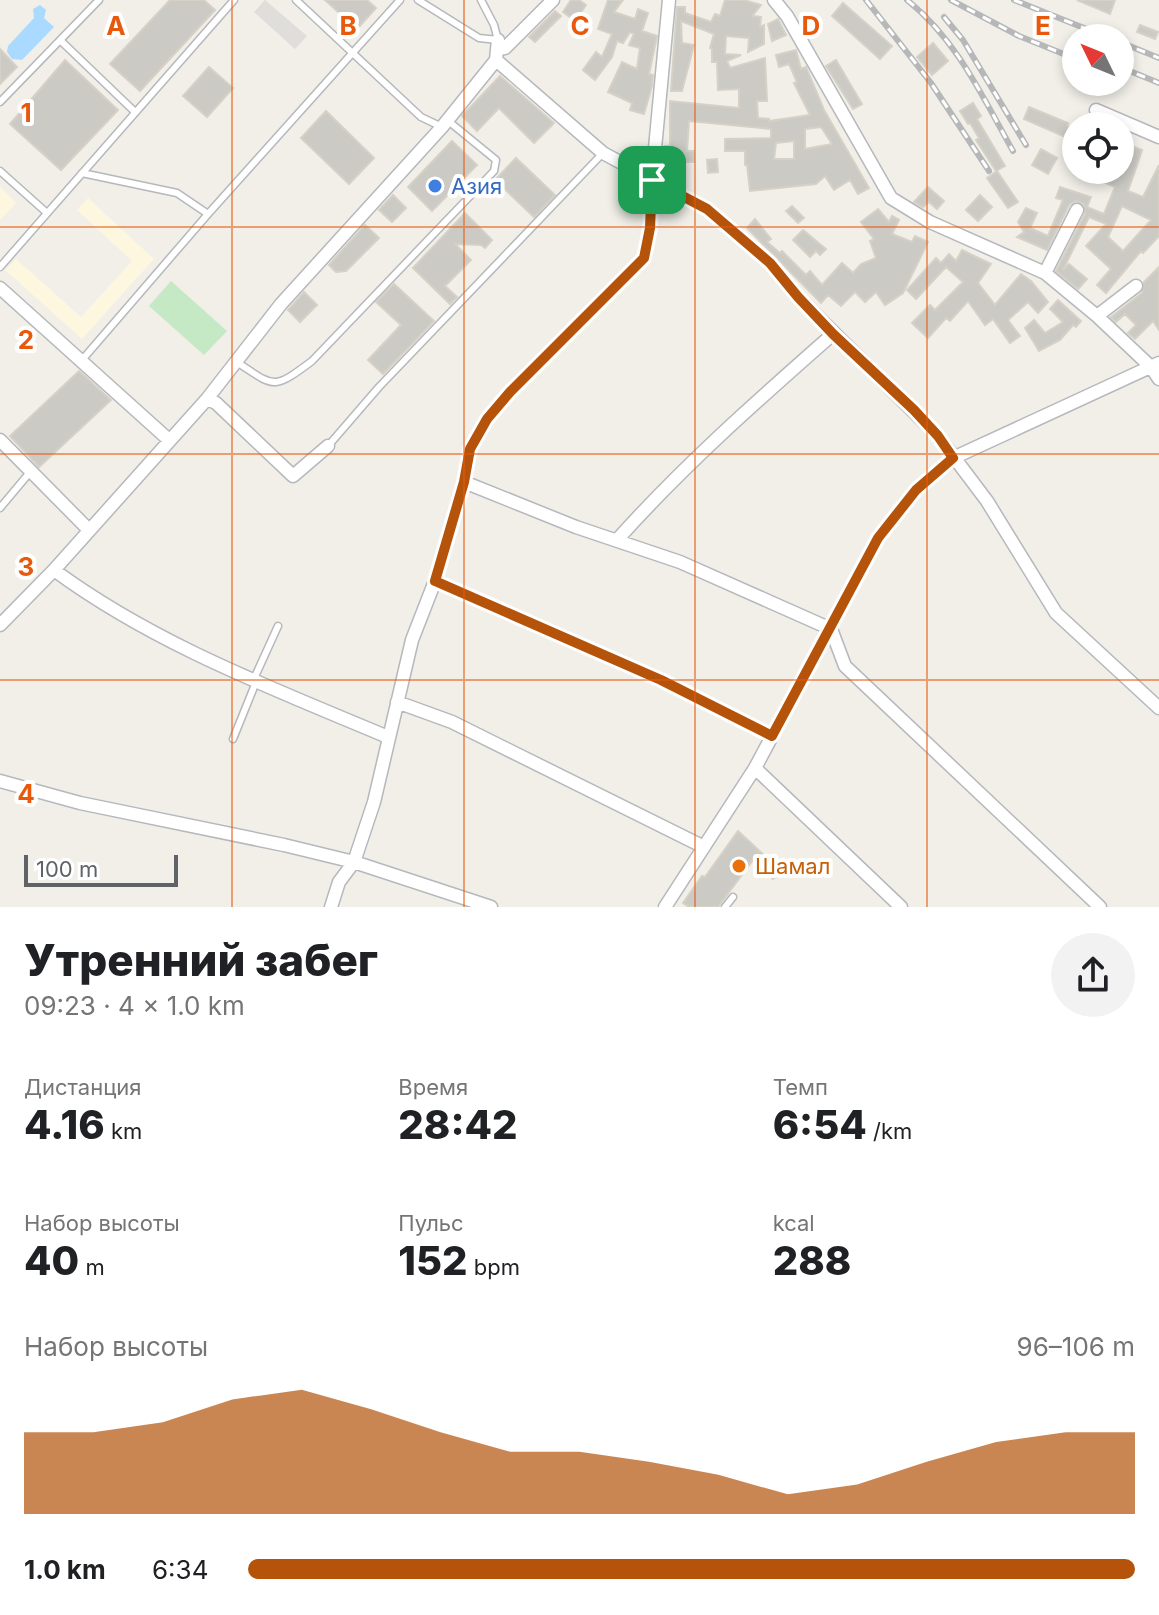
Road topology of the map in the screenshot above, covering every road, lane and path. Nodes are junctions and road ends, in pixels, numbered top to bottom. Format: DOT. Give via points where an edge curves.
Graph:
graph roads {
  1 [pos="99,0"];
  2 [pos="234,0"];
  3 [pos="296,0"];
  4 [pos="400,0"];
  5 [pos="418,0"];
  6 [pos="481,0"];
  7 [pos="553,0"];
  8 [pos="669,0"];
  9 [pos="774,0"];
  10 [pos="60,40"];
  11 [pos="497,50"];
  12 [pos="352,52"];
  13 [pos="0,102"];
  14 [pos="1096,110"];
  15 [pos="135,112"];
  16 [pos="444,124"];
  17 [pos="1159,137"];
  18 [pos="603,153"];
  19 [pos="0,171"];
  20 [pos="82,173"];
  21 [pos="652,180"];
  22 [pos="1077,210"];
  23 [pos="47,213"];
  24 [pos="208,214"];
  25 [pos="0,267"];
  26 [pos="1045,273"];
  27 [pos="1136,286"];
  28 [pos="0,288"];
  29 [pos="1097,316"];
  30 [pos="833,334"];
  31 [pos="81,361"];
  32 [pos="235,361"];
  33 [pos="1155,365"];
  34 [pos="1159,379"];
  35 [pos="207,399"];
  36 [pos="0,440"];
  37 [pos="169,440"];
  38 [pos="328,446"];
  39 [pos="953,458"];
  40 [pos="31,471"];
  41 [pos="464,482"];
  42 [pos="0,508"];
  43 [pos="88,529"];
  44 [pos="617,540"];
  45 [pos="54,570"];
  46 [pos="435,581"];
  47 [pos="0,625"];
  48 [pos="278,626"];
  49 [pos="831,629"];
  50 [pos="254,681"];
  51 [pos="397,702"];
  52 [pos="1159,708"];
  53 [pos="772,736"];
  54 [pos="388,737"];
  55 [pos="233,739"];
  56 [pos="755,768"];
  57 [pos="0,781"];
  58 [pos="704,847"];
  59 [pos="354,862"];
  60 [pos="733,897"];
  61 [pos="331,907"];
  62 [pos="491,907"];
  63 [pos="666,907"];
  64 [pos="725,907"];
  65 [pos="901,907"];
  66 [pos="1100,907"];
  1 -- 10 [label="lane"];
  2 -- 15 [label="lane"];
  3 -- 12 [label="lane"];
  4 -- 12 [label="lane"];
  5 -- 11 [label="lane"];
  6 -- 11 [label="lane" via="494,25"];
  7 -- 11 [label="street"];
  8 -- 21 [label="street"];
  9 -- 26 [label="street" via="891,198 930,222"];
  10 -- 13 [label="lane"];
  10 -- 15 [label="lane"];
  11 -- 16 [label="street"];
  11 -- 18 [label="street"];
  12 -- 16 [label="lane" via="421,117"];
  12 -- 24 [label="lane"];
  14 -- 17 [label="street"];
  15 -- 20 [label="lane"];
  16 -- 32 [label="street"];
  16 -- 32 [label="lane" via="496,160 494,171 312,361 288,379 268,382"];
  18 -- 21 [label="street"];
  18 -- 38 [label="lane"];
  19 -- 23 [label="lane"];
  20 -- 23 [label="lane"];
  20 -- 24 [label="lane" via="177,193"];
  21 -- 30 [label="street" via="707,209 770,263"];
  21 -- 41 [label="street" via="644,258 487,419 470,449"];
  22 -- 26 [label="street"];
  23 -- 25 [label="lane"];
  24 -- 31 [label="lane"];
  26 -- 29 [label="street"];
  27 -- 29 [label="street"];
  28 -- 31 [label="street"];
  29 -- 33 [label="street"];
  30 -- 39 [label="street" via="914,410"];
  30 -- 44 [label="street" via="707,446"];
  31 -- 37 [label="street"];
  32 -- 35 [label="street"];
  33 -- 34 [label="street"];
  33 -- 39 [label="street"];
  35 -- 37 [label="street"];
  35 -- 38 [label="street" via="293,476"];
  36 -- 40 [label="street"];
  37 -- 43 [label="street"];
  39 -- 49 [label="street" via="916,490 878,538"];
  39 -- 52 [label="street" via="987,501 1056,613"];
  40 -- 42 [label="lane"];
  40 -- 43 [label="street"];
  41 -- 44 [label="street"];
  41 -- 46 [label="street"];
  43 -- 45 [label="street"];
  44 -- 49 [label="street"];
  45 -- 47 [label="street"];
  45 -- 50 [label="street" via="88,596"];
  46 -- 51 [label="street" via="412,640"];
  46 -- 53 [label="street" via="661,680"];
  48 -- 50 [label="lane"];
  49 -- 53 [label="street"];
  49 -- 66 [label="street" via="845,666"];
  50 -- 54 [label="street"];
  50 -- 55 [label="lane"];
  51 -- 54 [label="street"];
  51 -- 58 [label="street" via="452,722"];
  53 -- 56 [label="street"];
  54 -- 59 [label="street"];
  56 -- 58 [label="street"];
  56 -- 65 [label="street"];
  57 -- 59 [label="street"];
  58 -- 63 [label="street"];
  59 -- 61 [label="street" via="339,882"];
  59 -- 62 [label="street"];
  60 -- 64 [label="lane"];
}
